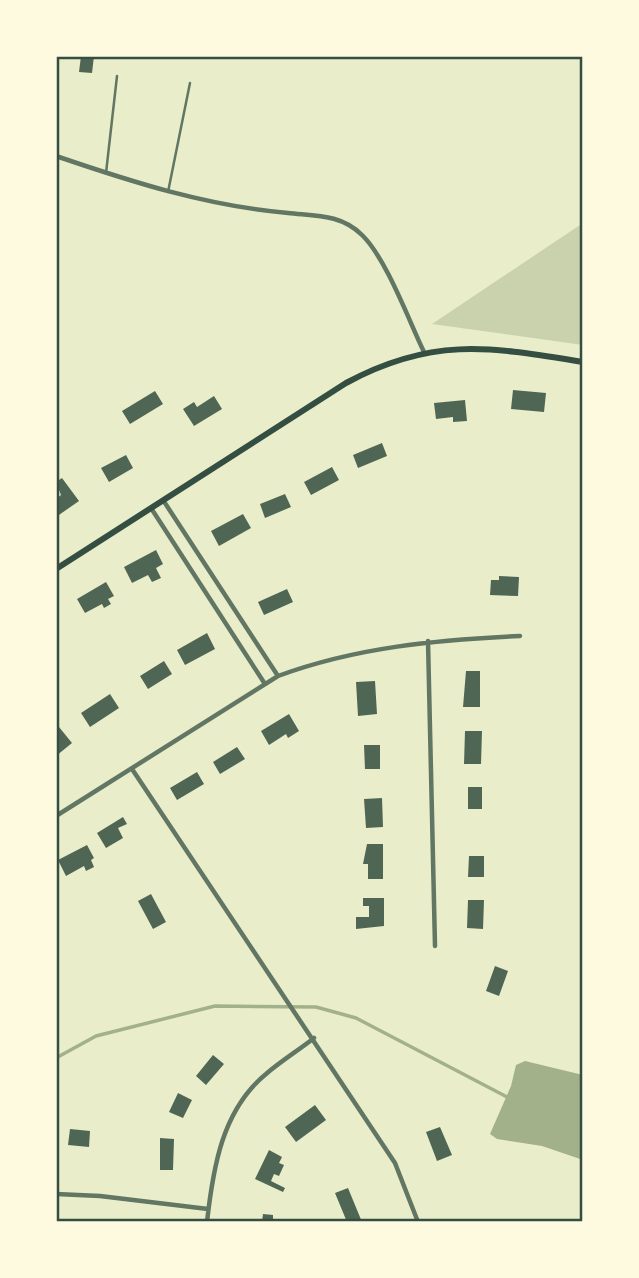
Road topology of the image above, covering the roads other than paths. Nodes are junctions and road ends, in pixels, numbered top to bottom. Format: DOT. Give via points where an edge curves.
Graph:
graph roads {
  1 [pos="117,76"];
  2 [pos="190,83"];
  3 [pos="56,156"];
  4 [pos="106,173"];
  5 [pos="168,192"];
  6 [pos="424,352"];
  7 [pos="583,362"];
  8 [pos="163,500"];
  9 [pos="151,508"];
  10 [pos="56,569"];
  11 [pos="520,636"];
  12 [pos="428,641"];
  13 [pos="278,676"];
  14 [pos="265,684"];
  15 [pos="132,769"];
  16 [pos="56,816"];
  17 [pos="435,946"];
  18 [pos="314,1038"];
  19 [pos="56,1194"];
  20 [pos="208,1209"];
  21 [pos="207,1222"];
  22 [pos="418,1222"];
  1 -- 4 [label="lane"];
  2 -- 5 [label="lane"];
  3 -- 4 [label="street"];
  4 -- 5 [label="street"];
  5 -- 6 [label="street" via="247,209 340,219 363,235"];
  6 -- 7 [label="main road" via="479,348"];
  6 -- 8 [label="main road" via="346,383"];
  8 -- 9 [label="main road"];
  8 -- 13 [label="street"];
  9 -- 10 [label="main road"];
  9 -- 14 [label="street"];
  11 -- 12 [label="street"];
  12 -- 13 [label="street" via="361,651"];
  12 -- 17 [label="street"];
  13 -- 14 [label="street"];
  14 -- 15 [label="street"];
  15 -- 16 [label="street"];
  15 -- 18 [label="street"];
  18 -- 20 [label="street" via="266,1074 240,1102 223,1136"];
  18 -- 22 [label="street" via="395,1163"];
  19 -- 20 [label="street"];
  20 -- 21 [label="street"];
}
